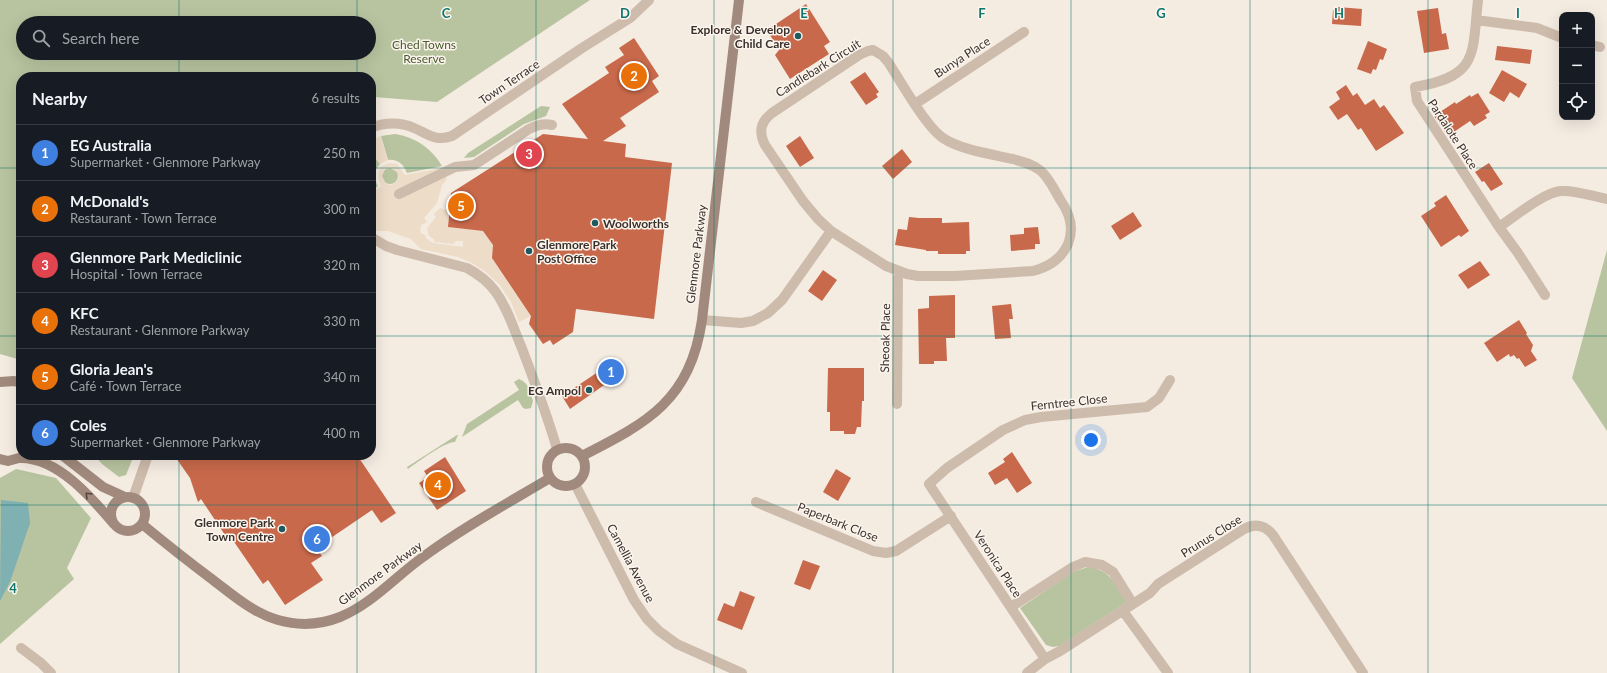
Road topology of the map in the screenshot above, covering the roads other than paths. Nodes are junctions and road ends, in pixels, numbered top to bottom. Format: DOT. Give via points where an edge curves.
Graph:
graph roads {
  1 [pos="649,0"];
  2 [pos="739,0"];
  3 [pos="1478,0"];
  4 [pos="1476,20"];
  5 [pos="1024,32"];
  6 [pos="1559,37"];
  7 [pos="915,104"];
  8 [pos="552,125"];
  9 [pos="376,126"];
  10 [pos="399,194"];
  11 [pos="1607,199"];
  12 [pos="1499,228"];
  13 [pos="831,231"];
  14 [pos="376,239"];
  15 [pos="898,271"];
  16 [pos="1546,295"];
  17 [pos="702,320"];
  18 [pos="1170,380"];
  19 [pos="0,382"];
  20 [pos="16,382"];
  21 [pos="897,404"];
  22 [pos="557,449"];
  23 [pos="582,456"];
  24 [pos="0,459"];
  25 [pos="16,459"];
  26 [pos="16,459"];
  27 [pos="37,460"];
  28 [pos="69,460"];
  29 [pos="146,460"];
  30 [pos="0,466"];
  31 [pos="550,478"];
  32 [pos="575,484"];
  33 [pos="929,484"];
  34 [pos="129,498"];
  35 [pos="756,502"];
  36 [pos="951,516"];
  37 [pos="114,524"];
  38 [pos="142,524"];
  39 [pos="1133,604"];
  40 [pos="1011,608"];
  41 [pos="1123,611"];
  42 [pos="21,648"];
  43 [pos="1045,659"];
  44 [pos="50,673"];
  45 [pos="742,673"];
  46 [pos="1027,673"];
  47 [pos="1168,673"];
  48 [pos="1363,673"];
  1 -- 9 [label="street, Town Terrace" via="630,18 572,54 452,136 434,138 400,124"];
  2 -- 17 [label="main road, Glenmore Parkway"];
  3 -- 4 [label="street, Pardalote Place"];
  4 -- 6 [label="street" via="1537,28"];
  4 -- 12 [label="street, Pardalote Place" via="1472,51 1464,67 1448,79 1415,87 1419,105"];
  5 -- 7 [label="street, Bunya Place"];
  7 -- 13 [label="street, Candlebark Circuit" via="883,56 873,50 764,120 760,133 765,145 803,202"];
  7 -- 15 [label="street, Candlebark Circuit" via="932,129 942,138 961,146 1031,164 1041,171 1068,210 1071,235 1060,257 1051,265 1033,271 918,276"];
  8 -- 10 [label="street" via="543,123 532,127 474,165 455,167"];
  11 -- 12 [label="street" via="1566,191 1554,192"];
  12 -- 16 [label="street, Pardalote Place"];
  13 -- 15 [label="street, Candlebark Circuit" via="876,261"];
  13 -- 17 [label="street" via="777,306 768,313 753,321 741,323"];
  14 -- 22 [label="street" via="397,250 467,268 477,273 496,292 507,312 547,415"];
  15 -- 21 [label="street, Sheoak Place"];
  17 -- 23 [label="main road, Glenmore Parkway" via="695,355 672,396 644,421"];
  18 -- 33 [label="street, Ferntree Close" via="1159,398 1147,407 1041,417 1018,423 1003,430 947,468"];
  19 -- 20 [label="main road"];
  22 -- 23 [label="main road" via="568,447"];
  22 -- 31 [label="main road" via="550,455 546,465"];
  23 -- 32 [label="main road" via="586,469 584,476"];
  24 -- 25 [label="main road" via="8,461"];
  26 -- 30 [label="main road"];
  37 -- 27 [label="main road, one-way" via="86,492 54,467"];
  28 -- 34 [label="main road" via="103,486"];
  29 -- 34 [label="street"];
  31 -- 32 [label="main road" via="560,486"];
  31 -- 38 [label="main road, Glenmore Parkway" via="425,555 355,610 315,624 288,623 256,611 238,600"];
  32 -- 45 [label="street, Camellia Avenue" via="634,600 647,619 676,644"];
  33 -- 36 [label="street, Veronica Place"];
  34 -- 37 [label="main road" via="120,499 112,508 111,519"];
  34 -- 38 [label="main road" via="141,504 144,509"];
  35 -- 36 [label="street, Paperbark Close" via="873,551 886,553 902,548"];
  36 -- 40 [label="street, Veronica Place"];
  37 -- 38 [label="main road" via="126,531"];
  39 -- 40 [label="street" via="1113,572 1102,565 1085,562 1073,567"];
  39 -- 41 [label="street, Prunus Close"];
  39 -- 48 [label="street, Prunus Close" via="1150,593 1158,584 1244,529 1260,526 1273,535"];
  40 -- 43 [label="street, Veronica Place"];
  41 -- 43 [label="street, Prunus Close"];
  41 -- 47 [label="street"];
  42 -- 44 [label="street"];
  43 -- 46 [label="street, Prunus Close"];
}
